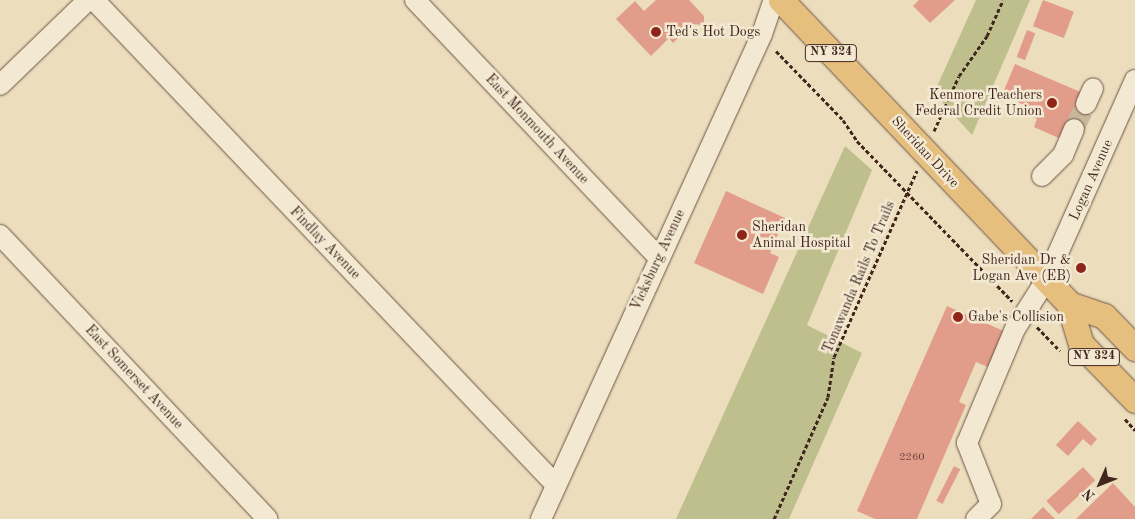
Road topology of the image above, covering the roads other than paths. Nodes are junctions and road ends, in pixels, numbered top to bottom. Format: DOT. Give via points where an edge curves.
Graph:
graph roads {
  1 [pos="88,0"];
  2 [pos="94,0"];
  3 [pos="415,0"];
  4 [pos="774,0"];
  5 [pos="781,0"];
  6 [pos="1135,80"];
  7 [pos="0,85"];
  8 [pos="1074,129"];
  9 [pos="1042,176"];
  10 [pos="0,235"];
  11 [pos="658,258"];
  12 [pos="1046,280"];
  13 [pos="1069,304"];
  14 [pos="1135,348"];
  15 [pos="1129,408"];
  16 [pos="556,485"];
  17 [pos="268,519"];
  18 [pos="541,519"];
  19 [pos="976,519"];
  1 -- 7 [label="street"];
  2 -- 16 [label="street, Findlay Avenue"];
  3 -- 11 [label="street, East Monmouth Avenue"];
  4 -- 11 [label="street, Vicksburg Avenue" via="762,34"];
  5 -- 12 [label="main road, Sheridan Drive / NY 324"];
  6 -- 12 [label="street, Logan Avenue"];
  8 -- 9 [label="street" via="1063,156"];
  10 -- 17 [label="street, East Somerset Avenue"];
  11 -- 16 [label="street, Vicksburg Avenue"];
  12 -- 13 [label="main road, Sheridan Drive / NY 324"];
  12 -- 19 [label="street, Logan Avenue" via="1025,314 967,442 991,504"];
  13 -- 14 [label="main road, Sheridan Drive / NY 324" via="1104,316"];
  13 -- 15 [label="main road, Sheridan Drive / NY 324" via="1082,344"];
  16 -- 18 [label="street, Vicksburg Avenue"];
}
